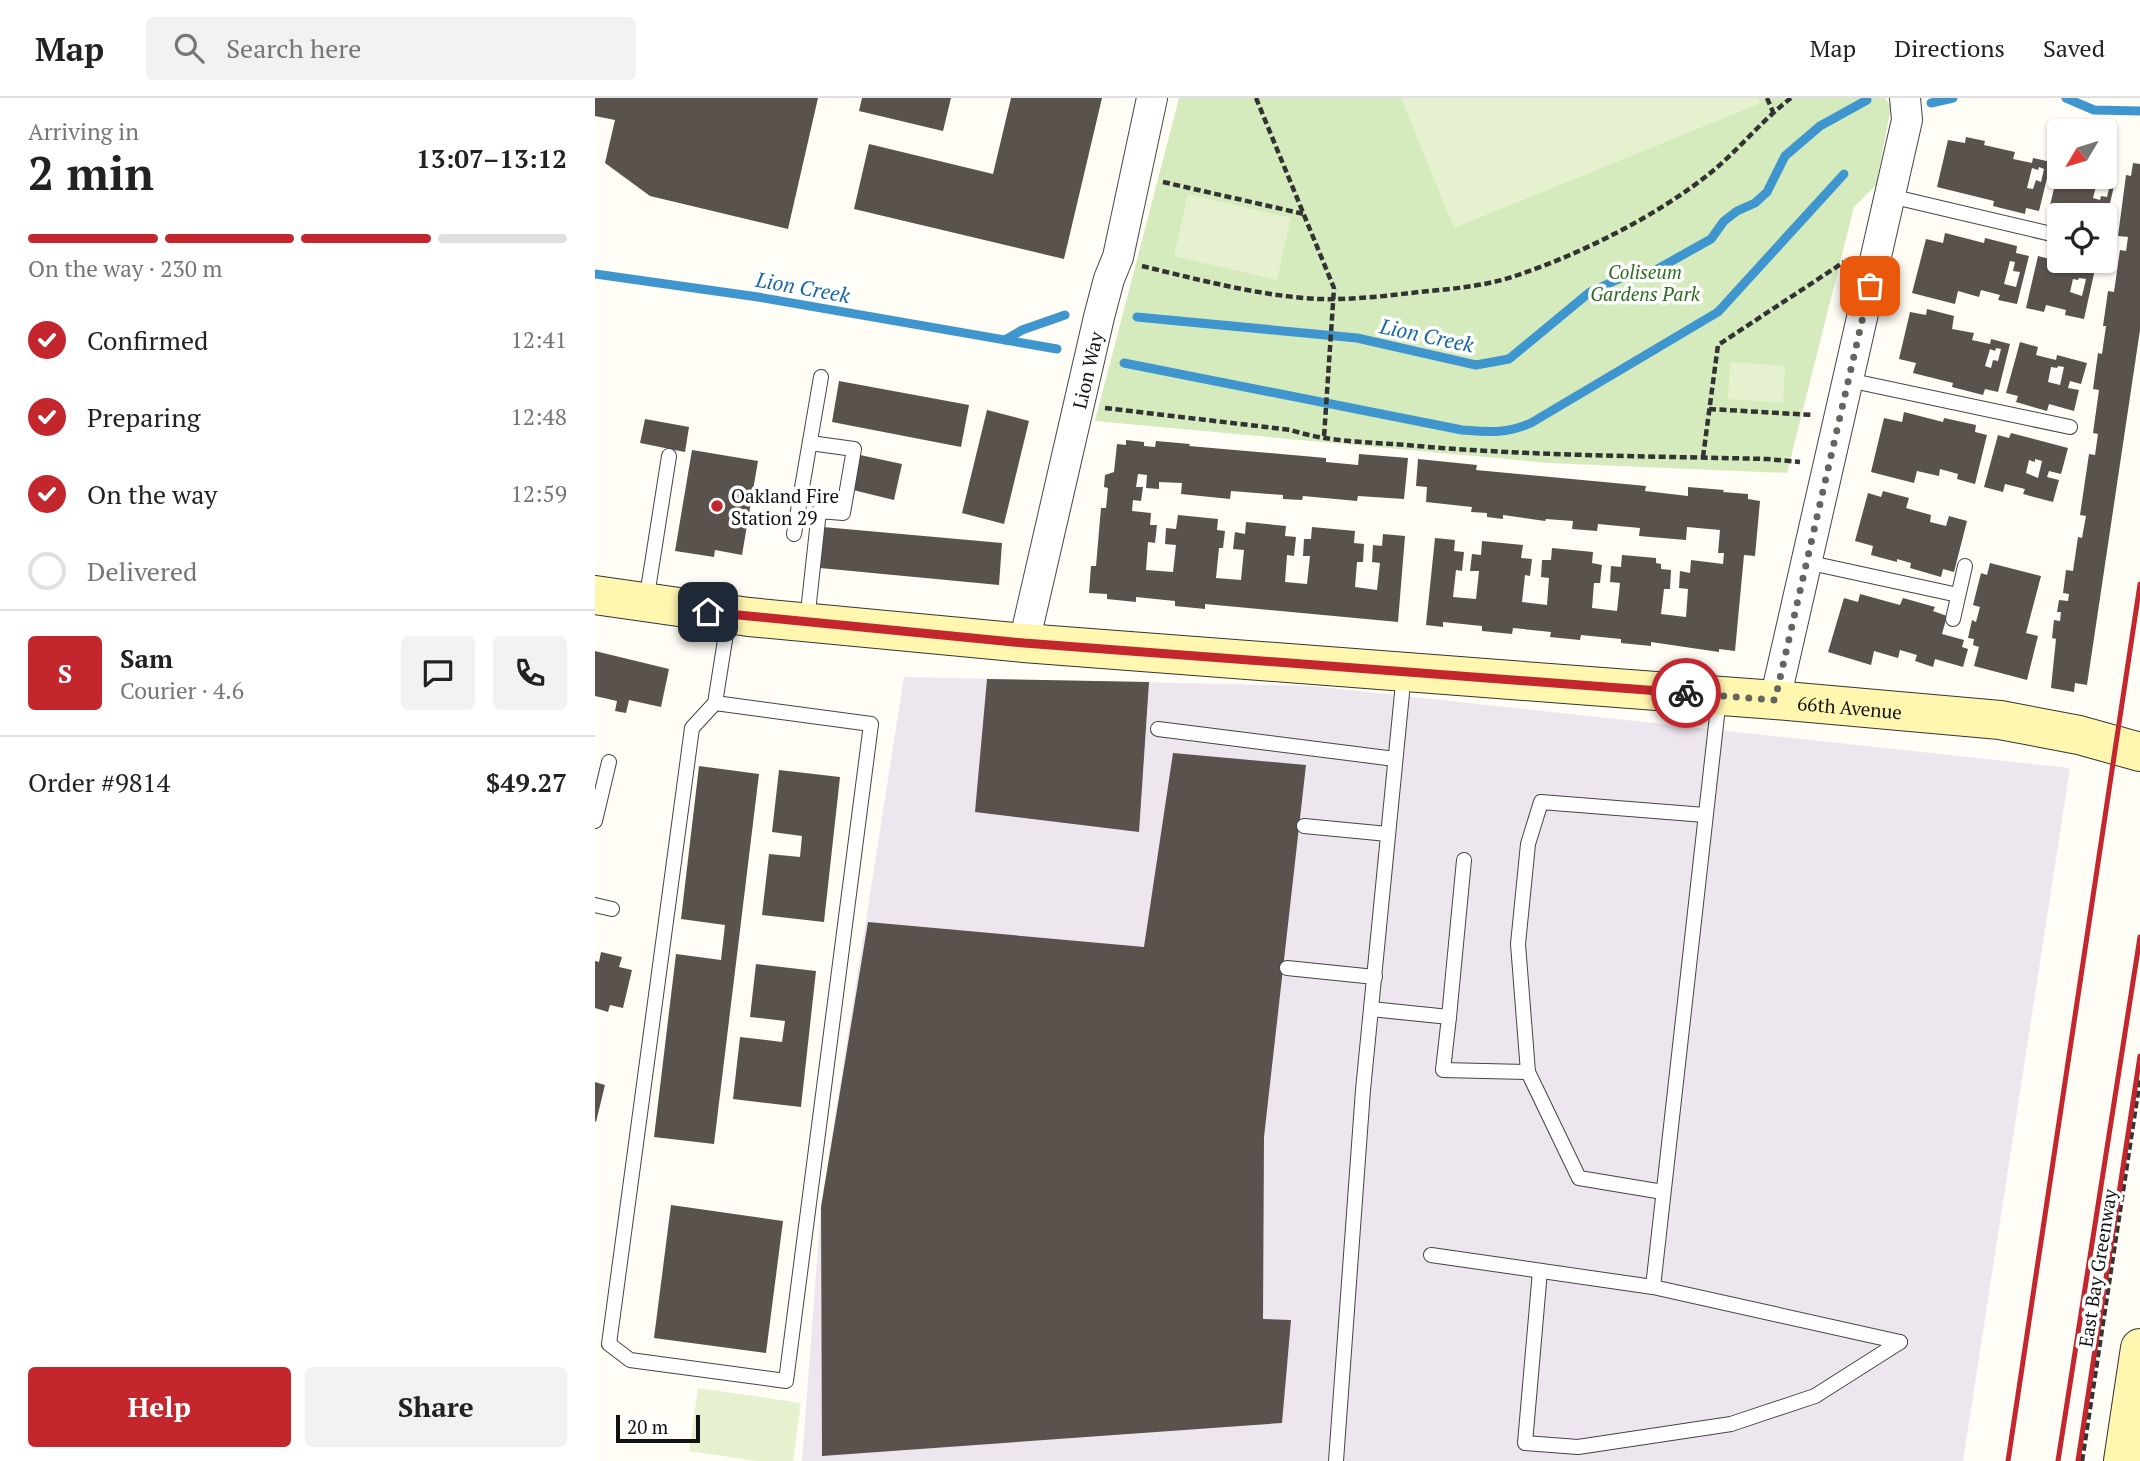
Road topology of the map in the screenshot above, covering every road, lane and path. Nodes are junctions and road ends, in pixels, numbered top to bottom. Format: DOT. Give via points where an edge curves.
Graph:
graph roads {
  1 [pos="1152,98"];
  2 [pos="1256,98"];
  3 [pos="1767,98"];
  4 [pos="1791,98"];
  5 [pos="1905,98"];
  6 [pos="1773,112"];
  7 [pos="1135,175"];
  8 [pos="1890,196"];
  9 [pos="1304,214"];
  10 [pos="2047,233"];
  11 [pos="1880,239"];
  12 [pos="1118,257"];
  13 [pos="1333,298"];
  14 [pos="821,377"];
  15 [pos="1848,380"];
  16 [pos="1078,405"];
  17 [pos="1709,409"];
  18 [pos="1840,416"];
  19 [pos="2070,427"];
  20 [pos="1324,438"];
  21 [pos="810,443"];
  22 [pos="669,456"];
  23 [pos="1703,457"];
  24 [pos="1829,464"];
  25 [pos="794,534"];
  26 [pos="1806,562"];
  27 [pos="1965,566"];
  28 [pos="595,595"];
  29 [pos="1958,595"];
  30 [pos="646,603"];
  31 [pos="729,614"];
  32 [pos="1953,619"];
  33 [pos="807,622"];
  34 [pos="1024,643"];
  35 [pos="1404,671"];
  36 [pos="1719,696"];
  37 [pos="1775,700"];
  38 [pos="715,703"];
  39 [pos="1158,729"];
  40 [pos="2140,752"];
  41 [pos="1395,759"];
  42 [pos="609,762"];
  43 [pos="1705,815"];
  44 [pos="595,821"];
  45 [pos="1304,826"];
  46 [pos="1388,834"];
  47 [pos="1464,860"];
  48 [pos="595,905"];
  49 [pos="613,909"];
  50 [pos="1287,968"];
  51 [pos="1374,977"];
  52 [pos="1371,1009"];
  53 [pos="1448,1017"];
  54 [pos="1528,1072"];
  55 [pos="2140,1079"];
  56 [pos="1663,1192"];
  57 [pos="1431,1255"];
  58 [pos="1541,1271"];
  59 [pos="1653,1287"];
  60 [pos="2140,1348"];
  61 [pos="1336,1461"];
  62 [pos="2082,1461"];
  63 [pos="2123,1461"];
  1 -- 7 [label="street, Lion Way"];
  2 -- 9 [label="path"];
  3 -- 6 [label="path"];
  4 -- 6 [label="path"];
  5 -- 8 [label="street" via="1907,120"];
  6 -- 13 [label="path" via="1710,173 1580,250 1517,276 1459,288"];
  7 -- 9 [label="path"];
  7 -- 12 [label="street, Lion Way"];
  8 -- 10 [label="lane"];
  8 -- 11 [label="street"];
  9 -- 13 [label="path"];
  11 -- 15 [label="street"];
  11 -- 17 [label="path" via="1718,345"];
  12 -- 13 [label="path" via="1245,289"];
  12 -- 16 [label="street, Lion Way"];
  13 -- 20 [label="path"];
  14 -- 21 [label="lane"];
  15 -- 18 [label="street"];
  15 -- 19 [label="lane"];
  16 -- 20 [label="path" via="1291,430"];
  16 -- 34 [label="street, Lion Way"];
  17 -- 18 [label="path"];
  17 -- 23 [label="path"];
  18 -- 24 [label="street"];
  20 -- 23 [label="path" via="1508,452"];
  21 -- 25 [label="lane"];
  21 -- 33 [label="lane" via="854,449 843,513 819,511"];
  22 -- 30 [label="lane"];
  23 -- 24 [label="path"];
  24 -- 26 [label="street"];
  26 -- 29 [label="lane"];
  26 -- 37 [label="street"];
  27 -- 29 [label="lane"];
  28 -- 30 [label="street, 66th Avenue"];
  29 -- 32 [label="lane"];
  30 -- 31 [label="street, 66th Avenue"];
  31 -- 33 [label="street, 66th Avenue"];
  31 -- 38 [label="lane"];
  33 -- 34 [label="street, 66th Avenue"];
  34 -- 35 [label="street, 66th Avenue"];
  35 -- 36 [label="street, 66th Avenue"];
  35 -- 41 [label="lane"];
  36 -- 37 [label="street, 66th Avenue"];
  36 -- 43 [label="lane"];
  37 -- 40 [label="street, 66th Avenue" via="2000,720"];
  38 -- 38 [label="lane" via="871,724 786,1381 630,1360 609,1344 692,728"];
  39 -- 41 [label="lane"];
  41 -- 46 [label="lane"];
  42 -- 44 [label="lane"];
  43 -- 54 [label="lane" via="1541,802 1528,844 1518,944"];
  43 -- 56 [label="lane"];
  45 -- 46 [label="lane"];
  46 -- 51 [label="lane"];
  47 -- 53 [label="lane"];
  48 -- 49 [label="lane"];
  50 -- 51 [label="lane"];
  51 -- 52 [label="lane"];
  52 -- 53 [label="lane"];
  52 -- 61 [label="lane"];
  53 -- 54 [label="lane" via="1443,1070"];
  54 -- 56 [label="lane" via="1579,1178"];
  55 -- 62 [label="path, East Bay Greenway"];
  56 -- 59 [label="lane"];
  57 -- 58 [label="lane"];
  58 -- 59 [label="lane"];
  58 -- 59 [label="lane" via="1525,1443 1578,1447 1731,1424 1815,1396 1900,1342"];
  60 -- 63 [label="street"];
}
